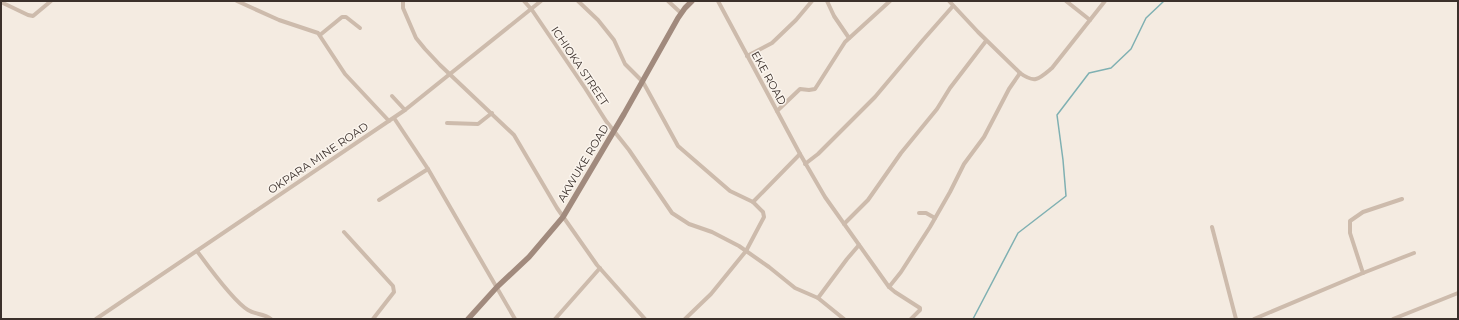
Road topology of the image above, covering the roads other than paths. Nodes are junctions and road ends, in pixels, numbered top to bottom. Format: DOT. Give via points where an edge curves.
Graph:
graph roads {
  1 [pos="51,1"];
  2 [pos="237,1"];
  3 [pos="403,1"];
  4 [pos="524,1"];
  5 [pos="541,1"];
  6 [pos="578,1"];
  7 [pos="668,1"];
  8 [pos="692,1"];
  9 [pos="718,1"];
  10 [pos="812,1"];
  11 [pos="827,1"];
  12 [pos="890,1"];
  13 [pos="950,1"];
  14 [pos="1066,1"];
  15 [pos="1105,1"];
  16 [pos="3,3"];
  17 [pos="953,6"];
  18 [pos="532,10"];
  19 [pos="681,13"];
  20 [pos="1090,20"];
  21 [pos="360,28"];
  22 [pos="320,35"];
  23 [pos="849,38"];
  24 [pos="986,40"];
  25 [pos="747,56"];
  26 [pos="1020,73"];
  27 [pos="450,74"];
  28 [pos="642,81"];
  29 [pos="392,96"];
  30 [pos="405,110"];
  31 [pos="777,110"];
  32 [pos="492,113"];
  33 [pos="394,118"];
  34 [pos="389,121"];
  35 [pos="447,123"];
  36 [pos="613,132"];
  37 [pos="800,154"];
  38 [pos="805,164"];
  39 [pos="428,169"];
  40 [pos="1402,199"];
  41 [pos="379,200"];
  42 [pos="753,202"];
  43 [pos="919,213"];
  44 [pos="563,217"];
  45 [pos="935,218"];
  46 [pos="844,224"];
  47 [pos="1212,227"];
  48 [pos="344,232"];
  49 [pos="859,245"];
  50 [pos="197,251"];
  51 [pos="746,251"];
  52 [pos="1414,253"];
  53 [pos="600,268"];
  54 [pos="1363,273"];
  55 [pos="497,287"];
  56 [pos="889,287"];
  57 [pos="1458,293"];
  58 [pos="818,298"];
  59 [pos="96,319"];
  60 [pos="271,319"];
  61 [pos="373,319"];
  62 [pos="468,319"];
  63 [pos="515,319"];
  64 [pos="555,319"];
  65 [pos="645,319"];
  66 [pos="685,319"];
  67 [pos="844,319"];
  68 [pos="911,319"];
  69 [pos="1236,319"];
  70 [pos="1254,319"];
  71 [pos="1393,319"];
  1 -- 16 [label="street" via="33,16"];
  2 -- 22 [label="street"];
  3 -- 27 [label="street" via="402,8 416,38"];
  4 -- 18 [label="street, ICHIOKA STREET"];
  5 -- 18 [label="street, OKPARA MINE ROAD"];
  6 -- 28 [label="street" via="602,24 614,40 625,64"];
  7 -- 19 [label="street"];
  8 -- 19 [label="main road, AKWUKE ROAD"];
  9 -- 25 [label="street, EKE ROAD"];
  10 -- 25 [label="street" via="772,43"];
  11 -- 23 [label="street"];
  12 -- 23 [label="street"];
  13 -- 17 [label="street"];
  14 -- 20 [label="street"];
  15 -- 20 [label="street"];
  17 -- 24 [label="street"];
  17 -- 38 [label="street" via="875,97"];
  18 -- 27 [label="street, OKPARA MINE ROAD"];
  18 -- 36 [label="street, ICHIOKA STREET"];
  19 -- 28 [label="main road, AKWUKE ROAD"];
  20 -- 26 [label="street" via="1057,61 1038,79 1030,80"];
  21 -- 22 [label="street" via="346,17 342,17"];
  22 -- 34 [label="street" via="345,74"];
  23 -- 31 [label="street" via="817,87 809,90 800,88"];
  24 -- 26 [label="street"];
  24 -- 46 [label="street" via="868,200"];
  25 -- 31 [label="street, EKE ROAD"];
  26 -- 45 [label="street" via="984,137 964,164"];
  27 -- 30 [label="street, OKPARA MINE ROAD"];
  27 -- 32 [label="street"];
  28 -- 36 [label="main road, AKWUKE ROAD"];
  28 -- 42 [label="street" via="678,146 730,191"];
  29 -- 30 [label="street"];
  30 -- 33 [label="street, OKPARA MINE ROAD"];
  31 -- 37 [label="street, EKE ROAD"];
  32 -- 35 [label="street" via="478,124"];
  32 -- 44 [label="street" via="514,135"];
  33 -- 34 [label="street, OKPARA MINE ROAD"];
  33 -- 39 [label="street"];
  34 -- 50 [label="street, OKPARA MINE ROAD"];
  36 -- 44 [label="main road, AKWUKE ROAD"];
  36 -- 51 [label="street, ICHIOKA STREET" via="629,150 672,213 689,224 725,238"];
  37 -- 38 [label="street, EKE ROAD"];
  37 -- 42 [label="street"];
  38 -- 46 [label="street, EKE ROAD"];
  39 -- 41 [label="street"];
  39 -- 55 [label="street"];
  40 -- 54 [label="street" via="1364,212 1350,221 1350,233"];
  42 -- 51 [label="street" via="764,217"];
  43 -- 45 [label="street" via="926,213"];
  44 -- 53 [label="street"];
  44 -- 55 [label="main road, AKWUKE ROAD" via="525,261"];
  45 -- 56 [label="street" via="902,272"];
  46 -- 49 [label="street, EKE ROAD"];
  47 -- 69 [label="street"];
  48 -- 61 [label="street" via="394,289"];
  49 -- 56 [label="street, EKE ROAD"];
  49 -- 58 [label="street"];
  50 -- 59 [label="street, OKPARA MINE ROAD"];
  50 -- 60 [label="street" via="245,308"];
  51 -- 58 [label="street, ICHIOKA STREET" via="795,288"];
  51 -- 66 [label="street" via="716,288"];
  52 -- 54 [label="street"];
  53 -- 64 [label="street"];
  53 -- 65 [label="street"];
  54 -- 70 [label="street"];
  55 -- 62 [label="main road, AKWUKE ROAD"];
  55 -- 63 [label="street"];
  56 -- 68 [label="street, EKE ROAD" via="920,308"];
  57 -- 71 [label="street"];
  58 -- 67 [label="street, ICHIOKA STREET"];
}
